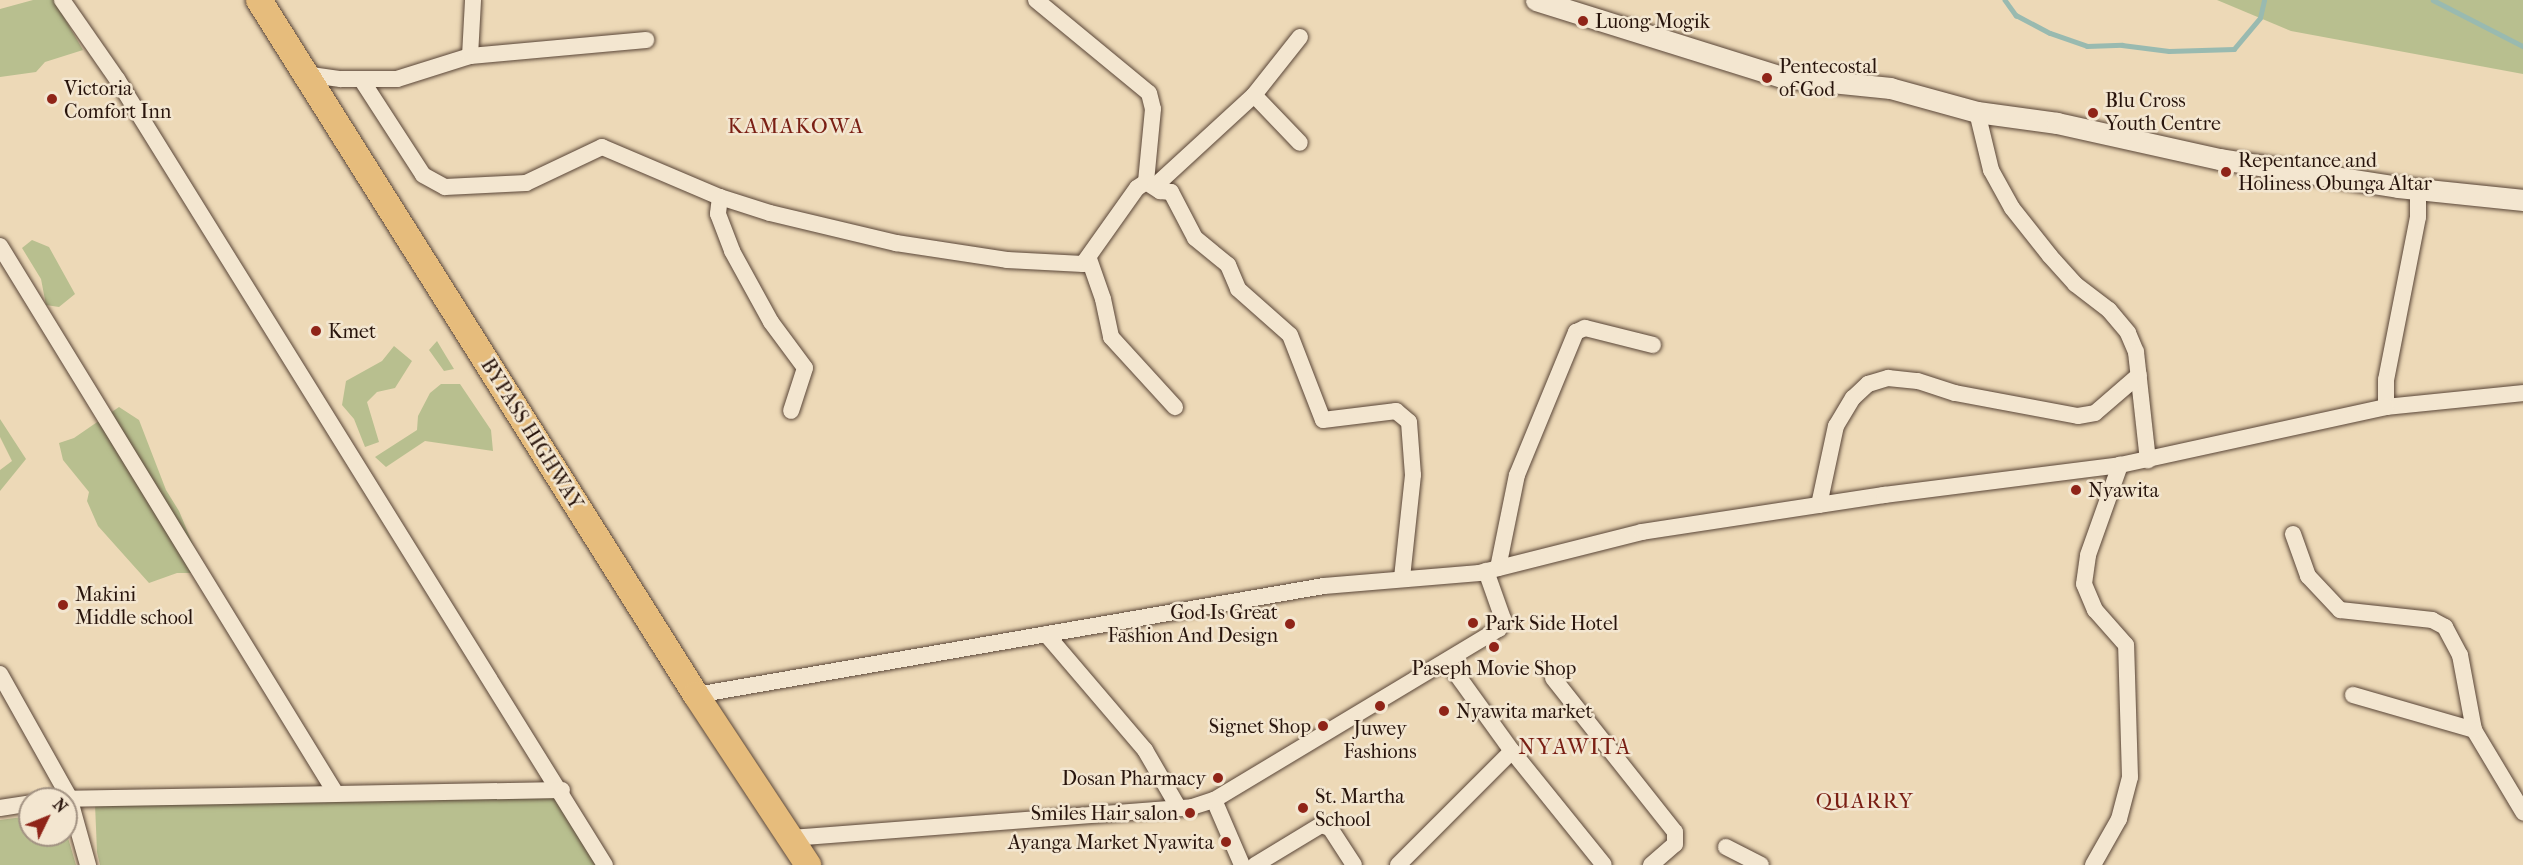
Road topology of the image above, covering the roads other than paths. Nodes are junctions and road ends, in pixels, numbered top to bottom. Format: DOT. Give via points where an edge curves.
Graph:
graph roads {
  1 [pos="62,0"];
  2 [pos="259,0"];
  3 [pos="473,0"];
  4 [pos="1036,0"];
  5 [pos="1536,0"];
  6 [pos="1300,37"];
  7 [pos="646,40"];
  8 [pos="470,56"];
  9 [pos="304,74"];
  10 [pos="361,79"];
  11 [pos="1254,95"];
  12 [pos="1977,112"];
  13 [pos="1300,143"];
  14 [pos="1150,184"];
  15 [pos="2418,189"];
  16 [pos="720,197"];
  17 [pos="2523,200"];
  18 [pos="0,246"];
  19 [pos="1089,259"];
  20 [pos="1653,345"];
  21 [pos="2139,375"];
  22 [pos="2523,393"];
  23 [pos="1175,407"];
  24 [pos="2386,407"];
  25 [pos="791,411"];
  26 [pos="2148,460"];
  27 [pos="2120,465"];
  28 [pos="1819,505"];
  29 [pos="2293,534"];
  30 [pos="1492,569"];
  31 [pos="1402,578"];
  32 [pos="1046,634"];
  33 [pos="1448,661"];
  34 [pos="0,674"];
  35 [pos="1553,678"];
  36 [pos="696,695"];
  37 [pos="2353,695"];
  38 [pos="2474,730"];
  39 [pos="1512,751"];
  40 [pos="56,787"];
  41 [pos="562,790"];
  42 [pos="335,792"];
  43 [pos="78,798"];
  44 [pos="1214,800"];
  45 [pos="18,805"];
  46 [pos="1178,807"];
  47 [pos="0,808"];
  48 [pos="2523,812"];
  49 [pos="790,838"];
  50 [pos="78,839"];
  51 [pos="1726,847"];
  52 [pos="88,865"];
  53 [pos="605,865"];
  54 [pos="808,865"];
  55 [pos="1242,865"];
  56 [pos="1255,865"];
  57 [pos="1354,865"];
  58 [pos="1398,865"];
  59 [pos="1604,865"];
  60 [pos="1651,865"];
  61 [pos="1761,865"];
  62 [pos="2093,865"];
  1 -- 41 [label="street" via="117,79"];
  2 -- 9 [label="main road, BYPASS HIGHWAY"];
  3 -- 8 [label="street"];
  4 -- 14 [label="street" via="1149,93 1153,109"];
  5 -- 12 [label="street" via="1782,76 1890,88"];
  6 -- 11 [label="street"];
  7 -- 8 [label="street"];
  8 -- 10 [label="street" via="397,79"];
  9 -- 10 [label="street"];
  9 -- 36 [label="main road, BYPASS HIGHWAY"];
  10 -- 16 [label="street" via="423,175 439,185 526,183 602,147"];
  11 -- 13 [label="street"];
  11 -- 14 [label="street"];
  12 -- 15 [label="street" via="2057,123 2220,159"];
  12 -- 21 [label="street" via="1990,170 2000,190 2050,256 2121,323 2136,352"];
  14 -- 19 [label="street" via="1137,188"];
  14 -- 31 [label="street" via="1171,192 1196,238 1228,265 1238,289 1290,335 1323,420 1396,411 1409,422 1413,475"];
  15 -- 17 [label="street"];
  15 -- 24 [label="street" via="2418,218 2386,380"];
  16 -- 19 [label="street" via="896,243 1006,260 1078,266"];
  16 -- 25 [label="street" via="718,214 732,251 771,322 805,368"];
  18 -- 42 [label="street"];
  19 -- 23 [label="street" via="1111,337"];
  20 -- 30 [label="street" via="1588,328 1576,332 1517,475"];
  21 -- 26 [label="street"];
  21 -- 28 [label="street" via="2095,413 2078,416 1955,393 1918,381 1888,378 1868,384 1836,426"];
  22 -- 24 [label="street"];
  24 -- 26 [label="street"];
  26 -- 27 [label="street"];
  27 -- 28 [label="street"];
  27 -- 62 [label="street" via="2088,555 2084,584 2096,610 2126,645 2130,777 2119,819"];
  28 -- 30 [label="street" via="1632,534"];
  29 -- 38 [label="street" via="2308,576 2340,610 2432,620 2445,627 2460,655"];
  30 -- 31 [label="street"];
  30 -- 33 [label="street" via="1504,623"];
  31 -- 32 [label="street" via="1324,586"];
  32 -- 36 [label="street"];
  32 -- 46 [label="street" via="1145,750"];
  33 -- 39 [label="street"];
  33 -- 44 [label="street"];
  34 -- 40 [label="street"];
  35 -- 60 [label="street" via="1675,832 1675,844"];
  36 -- 49 [label="main road, BYPASS HIGHWAY"];
  37 -- 38 [label="street"];
  38 -- 48 [label="street"];
  39 -- 58 [label="street"];
  39 -- 59 [label="street"];
  41 -- 42 [label="street"];
  41 -- 53 [label="street"];
  42 -- 43 [label="street"];
  44 -- 46 [label="street"];
  44 -- 55 [label="street"];
  45 -- 47 [label="street"];
  46 -- 49 [label="street"];
  49 -- 54 [label="main road, BYPASS HIGHWAY"];
  50 -- 52 [label="street"];
  51 -- 61 [label="street"];
  56 -- 57 [label="street" via="1321,825 1330,828"];
}
